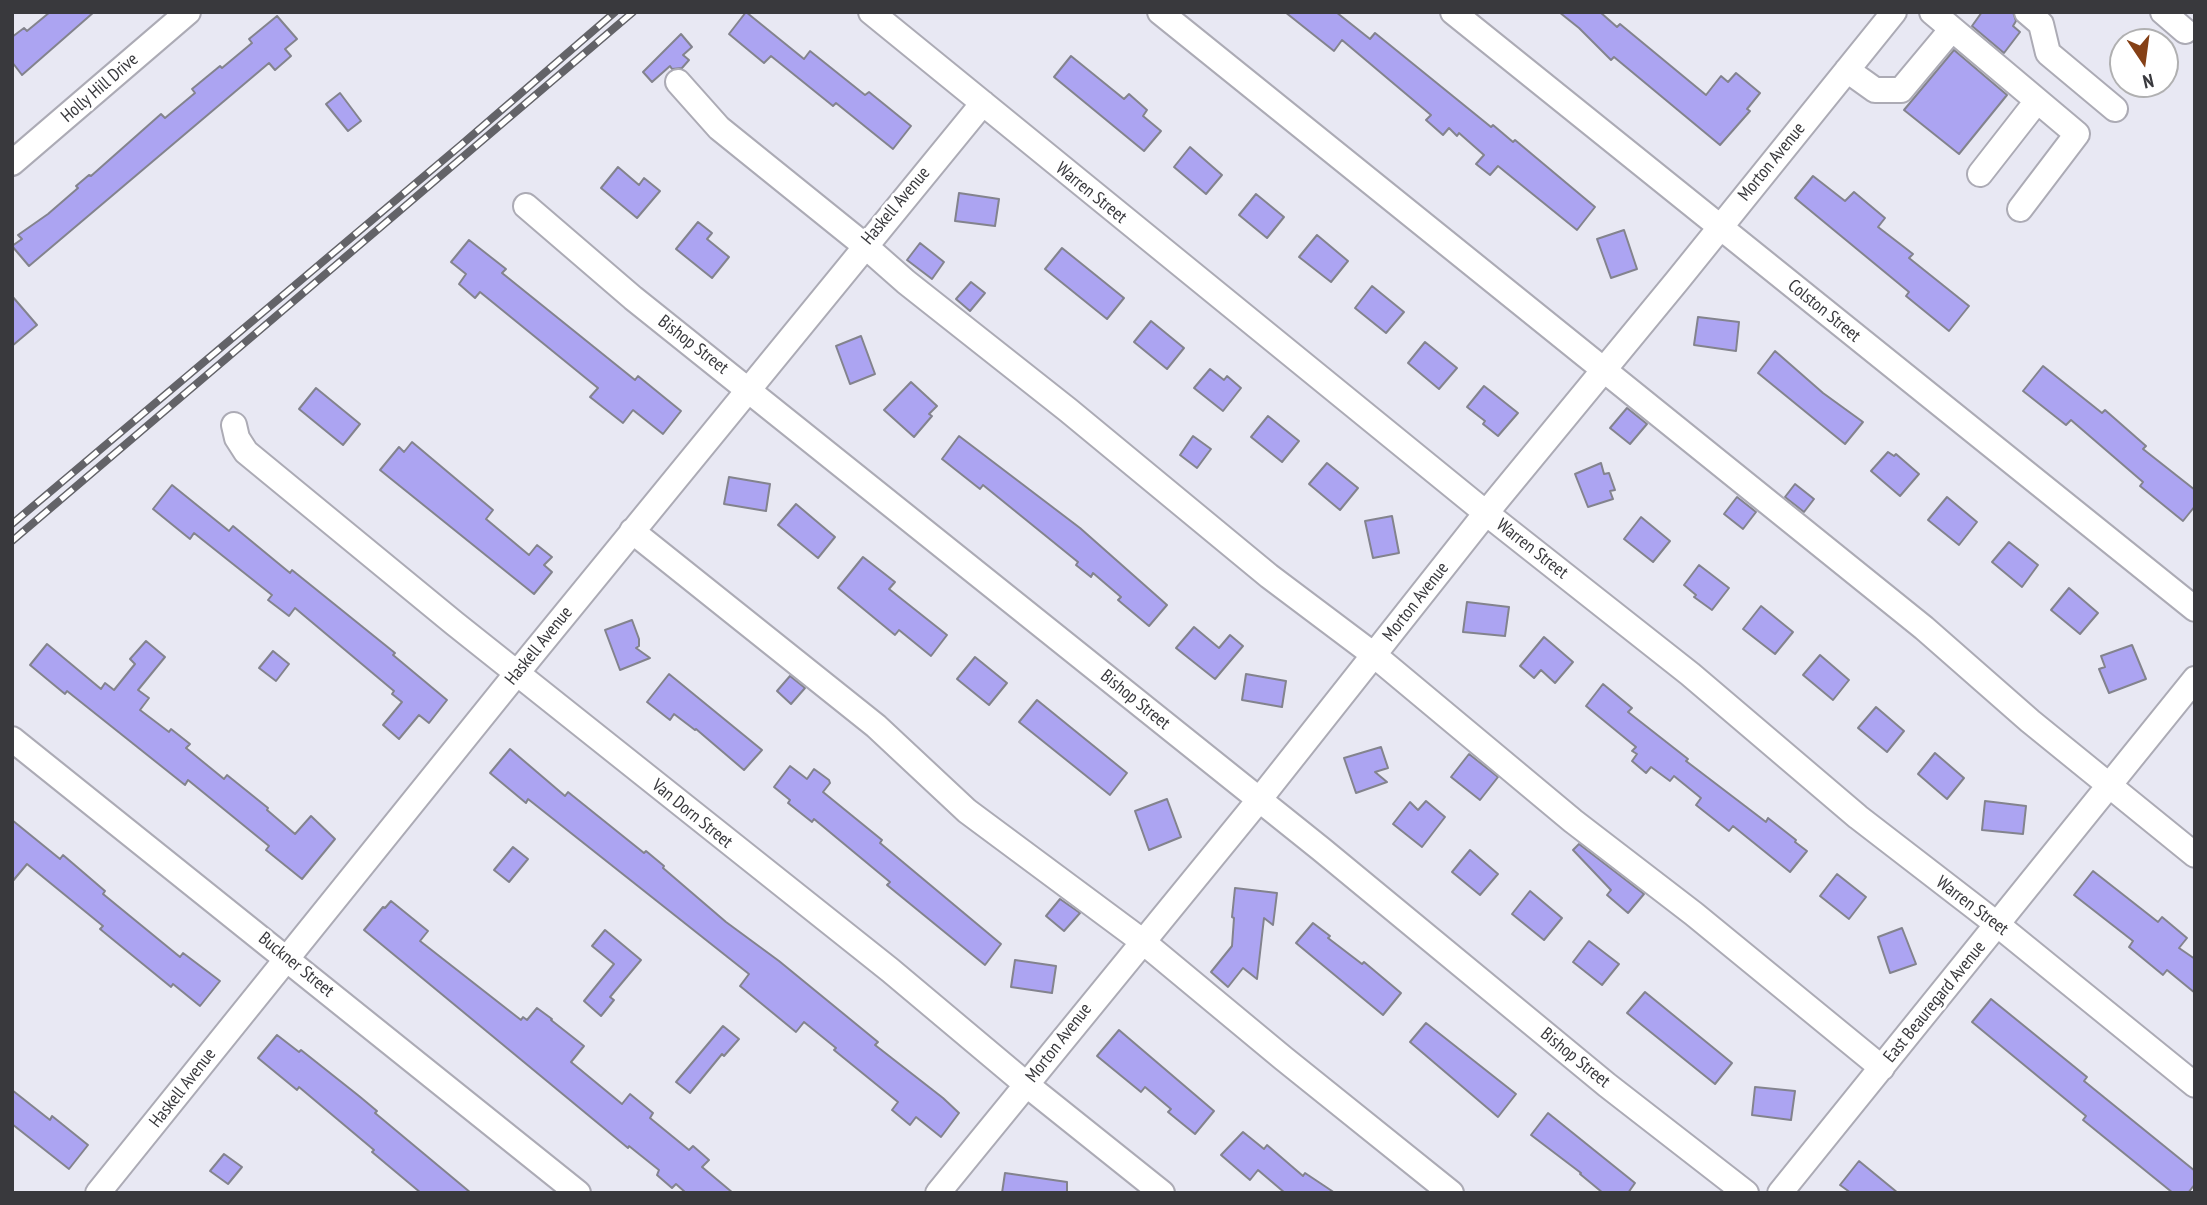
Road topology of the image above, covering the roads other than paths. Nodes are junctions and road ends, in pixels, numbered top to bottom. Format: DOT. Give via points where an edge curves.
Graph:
graph roads {
  1 [pos="188,12"];
  2 [pos="871,12"];
  3 [pos="1160,12"];
  4 [pos="1452,12"];
  5 [pos="1894,12"];
  6 [pos="1932,12"];
  7 [pos="2027,12"];
  8 [pos="2163,12"];
  9 [pos="1952,29"];
  10 [pos="2185,31"];
  11 [pos="1847,70"];
  12 [pos="678,82"];
  13 [pos="2037,101"];
  14 [pos="983,103"];
  15 [pos="2115,109"];
  16 [pos="12,163"];
  17 [pos="1980,174"];
  18 [pos="526,206"];
  19 [pos="2020,209"];
  20 [pos="1720,226"];
  21 [pos="864,244"];
  22 [pos="1603,371"];
  23 [pos="748,389"];
  24 [pos="234,425"];
  25 [pos="1486,513"];
  26 [pos="632,531"];
  27 [pos="2195,609"];
  28 [pos="1374,655"];
  29 [pos="517,673"];
  30 [pos="2195,679"];
  31 [pos="12,739"];
  32 [pos="2109,787"];
  33 [pos="1259,800"];
  34 [pos="2195,855"];
  35 [pos="1998,925"];
  36 [pos="1142,941"];
  37 [pos="286,957"];
  38 [pos="1882,1068"];
  39 [pos="1027,1085"];
  40 [pos="2195,1085"];
  41 [pos="98,1193"];
  42 [pos="578,1193"];
  43 [pos="938,1193"];
  44 [pos="1162,1193"];
  45 [pos="1451,1193"];
  46 [pos="1746,1193"];
  47 [pos="1780,1193"];
  1 -- 16 [label="street, Holly Hill Drive"];
  2 -- 14 [label="street, Warren Street"];
  3 -- 22 [label="street"];
  4 -- 20 [label="street, Colston Street"];
  5 -- 11 [label="street, Morton Avenue"];
  6 -- 9 [label="street"];
  7 -- 15 [label="street" via="2041,24 2048,53"];
  8 -- 10 [label="street"];
  9 -- 11 [label="street" via="1901,90 1875,90"];
  9 -- 13 [label="street"];
  11 -- 20 [label="street, Morton Avenue"];
  12 -- 21 [label="street" via="719,128"];
  13 -- 17 [label="street"];
  13 -- 19 [label="street" via="2077,134"];
  14 -- 21 [label="street, Haskell Avenue"];
  14 -- 25 [label="street, Warren Street"];
  18 -- 23 [label="street, Bishop Street"];
  20 -- 22 [label="street, Morton Avenue"];
  20 -- 27 [label="street, Colston Street"];
  21 -- 23 [label="street, Haskell Avenue"];
  21 -- 28 [label="street" via="1269,576"];
  22 -- 25 [label="street, Morton Avenue"];
  22 -- 32 [label="street" via="1924,628"];
  23 -- 26 [label="street, Haskell Avenue"];
  23 -- 33 [label="street, Bishop Street"];
  24 -- 29 [label="street, Van Dorn Street" via="246,452"];
  25 -- 28 [label="street, Morton Avenue"];
  25 -- 35 [label="street, Warren Street" via="1690,674 1858,817"];
  26 -- 29 [label="street, Haskell Avenue"];
  26 -- 36 [label="street" via="876,726 967,811"];
  28 -- 33 [label="street, Morton Avenue"];
  28 -- 38 [label="street"];
  29 -- 37 [label="street, Haskell Avenue"];
  29 -- 39 [label="street, Van Dorn Street"];
  30 -- 32 [label="street, East Beauregard Avenue"];
  31 -- 37 [label="street, Buckner Street"];
  32 -- 34 [label="street"];
  32 -- 35 [label="street, East Beauregard Avenue"];
  33 -- 36 [label="street, Morton Avenue"];
  33 -- 46 [label="street, Bishop Street"];
  35 -- 38 [label="street, East Beauregard Avenue"];
  35 -- 40 [label="street, Warren Street"];
  36 -- 39 [label="street, Morton Avenue"];
  36 -- 45 [label="street"];
  37 -- 41 [label="street, Haskell Avenue"];
  37 -- 42 [label="street, Buckner Street"];
  38 -- 47 [label="street, East Beauregard Avenue"];
  39 -- 43 [label="street, Morton Avenue"];
  39 -- 44 [label="street, Van Dorn Street"];
}
